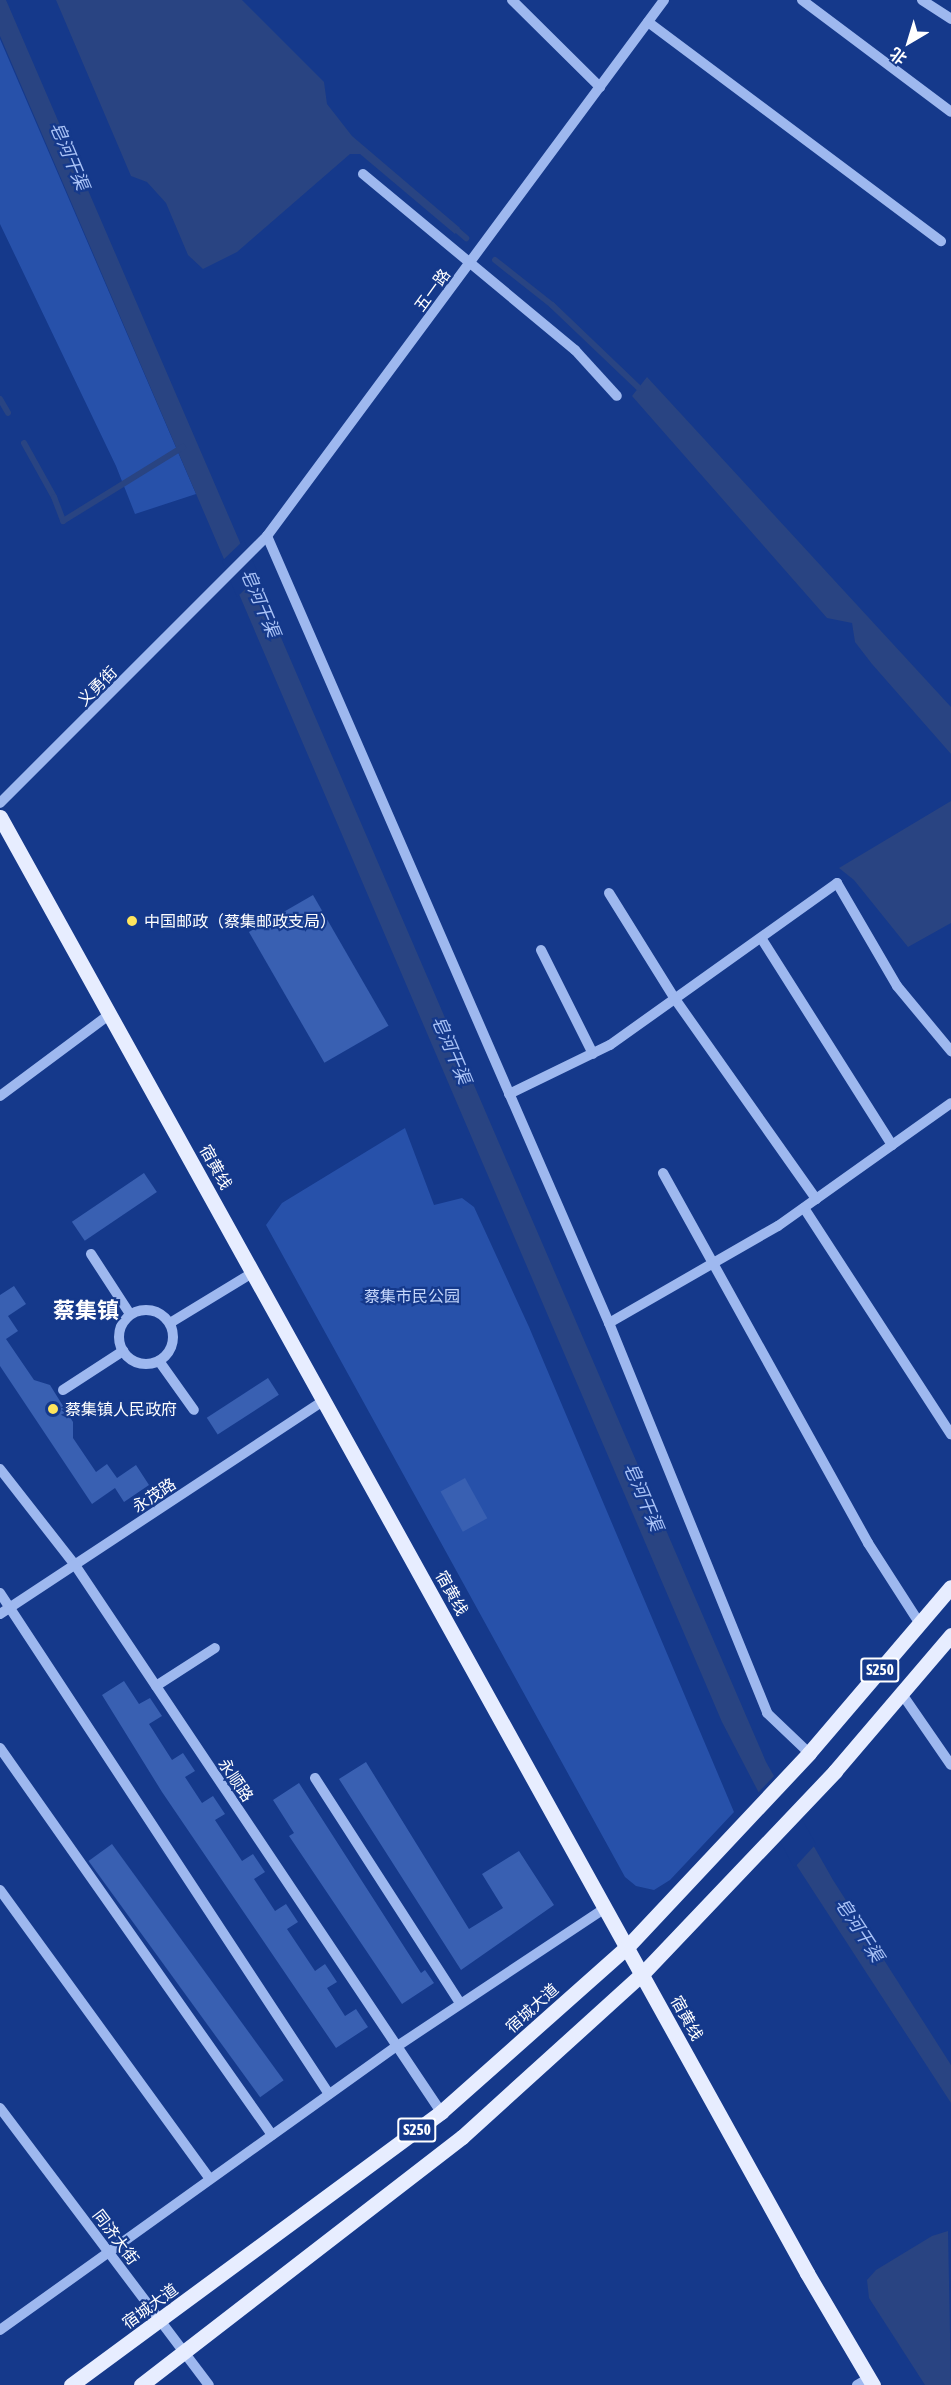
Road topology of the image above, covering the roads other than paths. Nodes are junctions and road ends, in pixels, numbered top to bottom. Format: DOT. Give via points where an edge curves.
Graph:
graph roads {
  1 [pos="512,0"];
  2 [pos="664,0"];
  3 [pos="802,0"];
  4 [pos="922,0"];
  5 [pos="951,19"];
  6 [pos="648,22"];
  7 [pos="600,87"];
  8 [pos="951,111"];
  9 [pos="363,174"];
  10 [pos="941,241"];
  11 [pos="470,263"];
  12 [pos="617,396"];
  13 [pos="267,536"];
  14 [pos="216,591"];
  15 [pos="0,803"];
  16 [pos="0,817"];
  17 [pos="609,893"];
  18 [pos="760,938"];
  19 [pos="541,950"];
  20 [pos="675,999"];
  21 [pos="110,1014"];
  22 [pos="951,1051"];
  23 [pos="593,1054"];
  24 [pos="509,1094"];
  25 [pos="0,1096"];
  26 [pos="951,1103"];
  27 [pos="892,1145"];
  28 [pos="663,1173"];
  29 [pos="816,1199"];
  30 [pos="804,1208"];
  31 [pos="91,1254"];
  32 [pos="715,1262"];
  33 [pos="254,1272"];
  34 [pos="129,1314"];
  35 [pos="170,1323"];
  36 [pos="609,1323"];
  37 [pos="123,1352"];
  38 [pos="159,1361"];
  39 [pos="63,1390"];
  40 [pos="325,1400"];
  41 [pos="194,1410"];
  42 [pos="951,1434"];
  43 [pos="0,1469"];
  44 [pos="75,1565"];
  45 [pos="951,1587"];
  46 [pos="0,1593"];
  47 [pos="11,1607"];
  48 [pos="0,1614"];
  49 [pos="920,1624"];
  50 [pos="951,1635"];
  51 [pos="215,1648"];
  52 [pos="156,1686"];
  53 [pos="902,1694"];
  54 [pos="0,1748"];
  55 [pos="809,1753"];
  56 [pos="951,1765"];
  57 [pos="315,1778"];
  58 [pos="0,1890"];
  59 [pos="605,1908"];
  60 [pos="627,1947"];
  61 [pos="642,1974"];
  62 [pos="460,2003"];
  63 [pos="396,2047"];
  64 [pos="329,2094"];
  65 [pos="0,2108"];
  66 [pos="441,2112"];
  67 [pos="272,2135"];
  68 [pos="210,2179"];
  69 [pos="107,2251"];
  70 [pos="162,2321"];
  71 [pos="0,2330"];
  72 [pos="186,2354"];
  73 [pos="866,2383"];
  74 [pos="71,2385"];
  75 [pos="141,2385"];
  76 [pos="209,2385"];
  1 -- 7 [label="street"];
  2 -- 6 [label="street, 五一路"];
  3 -- 8 [label="street"];
  4 -- 5 [label="street"];
  6 -- 7 [label="street, 五一路"];
  6 -- 10 [label="street"];
  7 -- 11 [label="street, 五一路"];
  9 -- 11 [label="street"];
  11 -- 12 [label="street" via="575,350"];
  11 -- 13 [label="street, 五一路"];
  13 -- 14 [label="street, 五一路"];
  13 -- 24 [label="street"];
  14 -- 15 [label="street, 义勇街"];
  16 -- 21 [label="main road, 宿黄线"];
  17 -- 20 [label="street"];
  18 -- 20 [label="street"];
  18 -- 22 [label="street" via="837,883 897,986"];
  18 -- 27 [label="street"];
  19 -- 23 [label="street"];
  20 -- 23 [label="street"];
  20 -- 29 [label="street"];
  21 -- 25 [label="street"];
  21 -- 33 [label="main road, 宿黄线"];
  23 -- 24 [label="street"];
  24 -- 36 [label="street"];
  26 -- 27 [label="street"];
  27 -- 29 [label="street"];
  28 -- 32 [label="street"];
  29 -- 30 [label="street"];
  30 -- 32 [label="street"];
  30 -- 42 [label="street"];
  31 -- 34 [label="street"];
  32 -- 36 [label="street"];
  32 -- 49 [label="street" via="868,1543"];
  33 -- 35 [label="street"];
  33 -- 40 [label="main road, 宿黄线"];
  34 -- 35 [label="street" via="149,1309"];
  34 -- 37 [label="street" via="120,1329"];
  35 -- 38 [label="street" via="171,1348"];
  36 -- 55 [label="street" via="767,1713"];
  37 -- 38 [label="street" via="142,1364"];
  37 -- 39 [label="street"];
  38 -- 41 [label="street"];
  40 -- 44 [label="street, 永茂路"];
  40 -- 59 [label="main road, 宿黄线"];
  43 -- 44 [label="street, 永顺路"];
  44 -- 47 [label="street, 永茂路"];
  44 -- 52 [label="street, 永顺路"];
  45 -- 49 [label="main road, 宿城大道 / S250"];
  46 -- 47 [label="street"];
  47 -- 48 [label="street, 永茂路"];
  47 -- 64 [label="street"];
  49 -- 55 [label="main road, 宿城大道 / S250"];
  50 -- 53 [label="main road, S250"];
  51 -- 52 [label="street"];
  52 -- 63 [label="street, 永顺路"];
  53 -- 56 [label="street"];
  53 -- 61 [label="main road, S250" via="835,1771"];
  54 -- 67 [label="street"];
  55 -- 60 [label="main road, 宿城大道 / S250"];
  57 -- 62 [label="street"];
  58 -- 68 [label="street"];
  59 -- 60 [label="main road, 宿黄线"];
  59 -- 62 [label="street"];
  60 -- 61 [label="main road, 宿黄线"];
  60 -- 66 [label="main road, 宿城大道 / S250"];
  61 -- 72 [label="main road, S250" via="462,2138"];
  61 -- 73 [label="main road, 宿黄线"];
  62 -- 63 [label="street"];
  63 -- 64 [label="street"];
  63 -- 66 [label="street, 永顺路"];
  64 -- 67 [label="street"];
  65 -- 69 [label="street, 同济大街"];
  66 -- 70 [label="main road, 宿城大道 / S250"];
  67 -- 68 [label="street"];
  68 -- 69 [label="street"];
  69 -- 70 [label="street, 同济大街"];
  69 -- 71 [label="street"];
  70 -- 72 [label="street, 同济大街"];
  70 -- 74 [label="main road, 宿城大道 / S250"];
  72 -- 75 [label="main road, S250"];
  72 -- 76 [label="street, 同济大街"];
}
